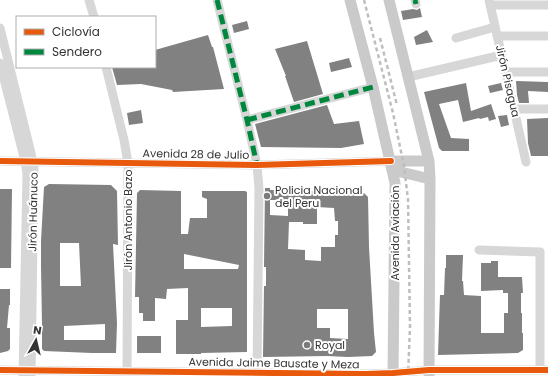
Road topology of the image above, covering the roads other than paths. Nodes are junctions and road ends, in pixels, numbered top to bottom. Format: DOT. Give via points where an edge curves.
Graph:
graph roads {
  1 [pos="89,0"];
  2 [pos="218,0"];
  3 [pos="350,0"];
  4 [pos="389,0"];
  5 [pos="490,2"];
  6 [pos="548,5"];
  7 [pos="94,16"];
  8 [pos="0,28"];
  9 [pos="496,31"];
  10 [pos="548,36"];
  11 [pos="456,38"];
  12 [pos="502,55"];
  13 [pos="0,63"];
  14 [pos="106,68"];
  15 [pos="506,72"];
  16 [pos="548,72"];
  17 [pos="408,77"];
  18 [pos="373,87"];
  19 [pos="514,109"];
  20 [pos="548,109"];
  21 [pos="247,120"];
  22 [pos="0,161"];
  23 [pos="29,161"];
  24 [pos="429,161"];
  25 [pos="391,162"];
  26 [pos="526,162"];
  27 [pos="128,163"];
  28 [pos="257,165"];
  29 [pos="430,179"];
  30 [pos="479,250"];
  31 [pos="0,370"];
  32 [pos="544,370"];
  33 [pos="27,373"];
  34 [pos="429,373"];
  35 [pos="127,374"];
  36 [pos="257,375"];
  37 [pos="393,375"];
  1 -- 7 [label="street"];
  2 -- 21 [label="street"];
  3 -- 18 [label="main road, Avenida Aviación"];
  4 -- 17 [label="main road"];
  5 -- 6 [label="street"];
  5 -- 9 [label="street, Jirón Pisagua"];
  8 -- 23 [label="street, Jirón Huánuco"];
  9 -- 10 [label="street"];
  9 -- 11 [label="street"];
  9 -- 12 [label="street, Jirón Pisagua"];
  12 -- 15 [label="street, Jirón Pisagua"];
  12 -- 17 [label="street"];
  13 -- 23 [label="street, Jirón Huánuco"];
  14 -- 27 [label="street, Jirón Antonio Bazo"];
  15 -- 16 [label="street"];
  15 -- 19 [label="street, Jirón Pisagua"];
  17 -- 24 [label="main road"];
  18 -- 21 [label="street"];
  18 -- 25 [label="main road, Avenida Aviación"];
  19 -- 20 [label="street"];
  19 -- 26 [label="street, Jirón Pisagua"];
  21 -- 28 [label="street"];
  22 -- 23 [label="street, Avenida 28 de Julio"];
  23 -- 27 [label="street, Avenida 28 de Julio"];
  23 -- 33 [label="street, Jirón Huánuco" via="34,167"];
  24 -- 25 [label="main road, Avenida 28 de Julio"];
  24 -- 29 [label="main road"];
  25 -- 28 [label="street, Avenida 28 de Julio"];
  25 -- 29 [label="main road" via="401,172"];
  25 -- 37 [label="main road, Avenida Aviación" via="395,183"];
  27 -- 28 [label="street, Avenida 28 de Julio"];
  27 -- 35 [label="street, Jirón Antonio Bazo"];
  28 -- 36 [label="street"];
  29 -- 34 [label="main road"];
  30 -- 32 [label="street" via="540,252"];
  31 -- 33 [label="street, Avenida Jaime Bausate y Meza"];
  32 -- 34 [label="street, Avenida Jaime Bausate y Meza"];
  33 -- 35 [label="street, Avenida Jaime Bausate y Meza"];
  34 -- 37 [label="street, Avenida Jaime Bausate y Meza"];
  35 -- 36 [label="street, Avenida Jaime Bausate y Meza"];
  36 -- 37 [label="street, Avenida Jaime Bausate y Meza"];
}
